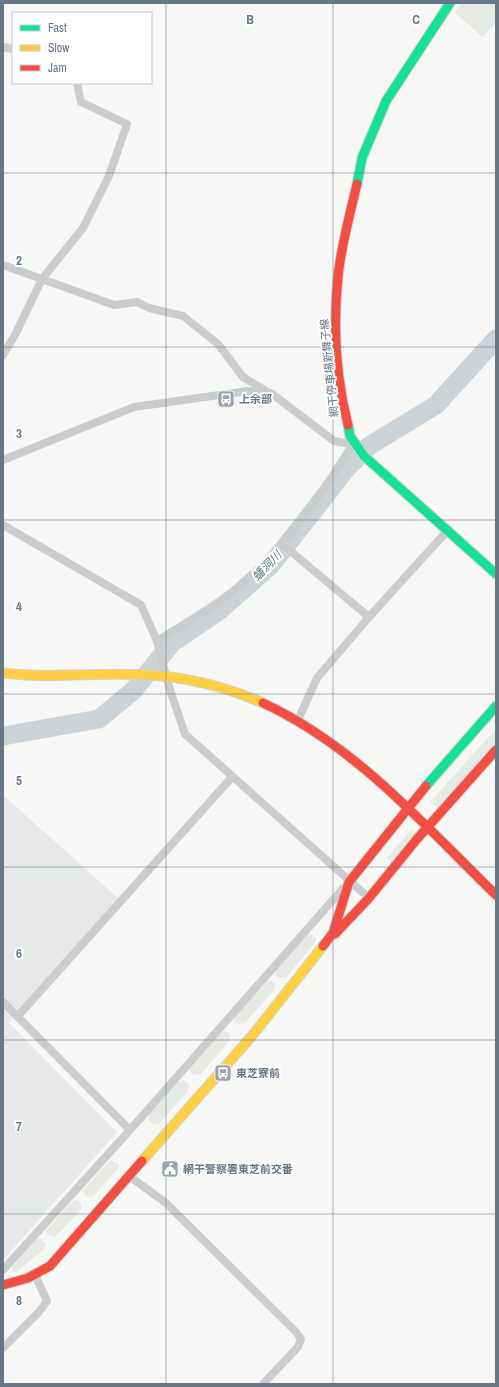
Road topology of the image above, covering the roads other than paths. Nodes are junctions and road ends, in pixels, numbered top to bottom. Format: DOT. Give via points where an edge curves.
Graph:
graph roads {
  1 [pos="450,3"];
  2 [pos="77,84"];
  3 [pos="3,264"];
  4 [pos="42,279"];
  5 [pos="3,355"];
  6 [pos="271,394"];
  7 [pos="356,445"];
  8 [pos="3,460"];
  9 [pos="3,525"];
  10 [pos="448,530"];
  11 [pos="282,544"];
  12 [pos="496,574"];
  13 [pos="369,617"];
  14 [pos="157,641"];
  15 [pos="3,673"];
  16 [pos="165,676"];
  17 [pos="496,706"];
  18 [pos="298,720"];
  19 [pos="496,750"];
  20 [pos="232,777"];
  21 [pos="407,809"];
  22 [pos="428,828"];
  23 [pos="349,882"];
  24 [pos="496,895"];
  25 [pos="368,898"];
  26 [pos="315,956"];
  27 [pos="3,1002"];
  28 [pos="18,1016"];
  29 [pos="130,1130"];
  30 [pos="129,1176"];
  31 [pos="3,1270"];
  32 [pos="36,1275"];
  33 [pos="3,1285"];
  34 [pos="3,1348"];
  35 [pos="263,1384"];
  1 -- 7 [label="street, 網干停車場新舞子線" via="386,101 362,158 338,275 335,320 346,419"];
  2 -- 4 [label="street" via="81,102 127,124 109,176 83,228"];
  3 -- 4 [label="street"];
  4 -- 5 [label="street"];
  4 -- 6 [label="street" via="114,305 137,302 149,308 183,316 218,344 244,377"];
  6 -- 7 [label="street" via="334,441"];
  6 -- 8 [label="street" via="257,391 236,392 134,406"];
  7 -- 10 [label="street, 網干停車場新舞子線" via="364,456"];
  7 -- 11 [label="street"];
  9 -- 14 [label="street" via="141,605"];
  10 -- 12 [label="street, 網干停車場新舞子線"];
  10 -- 13 [label="street"];
  11 -- 13 [label="street"];
  11 -- 14 [label="street" via="254,574 223,598"];
  13 -- 18 [label="street" via="317,678"];
  14 -- 16 [label="street"];
  15 -- 16 [label="street"];
  16 -- 18 [label="street" via="227,690"];
  16 -- 20 [label="street" via="185,734"];
  17 -- 21 [label="street"];
  18 -- 21 [label="street" via="357,761"];
  19 -- 22 [label="street"];
  20 -- 23 [label="street"];
  20 -- 28 [label="street"];
  21 -- 22 [label="street"];
  21 -- 23 [label="street"];
  22 -- 24 [label="street"];
  22 -- 25 [label="street"];
  23 -- 25 [label="street"];
  23 -- 26 [label="street" via="334,934"];
  23 -- 29 [label="street"];
  25 -- 26 [label="street"];
  26 -- 30 [label="street" via="252,1036"];
  27 -- 28 [label="street"];
  28 -- 29 [label="street"];
  29 -- 31 [label="street"];
  30 -- 32 [label="street" via="50,1266"];
  30 -- 35 [label="street" via="166,1203 301,1339 298,1347"];
  32 -- 33 [label="street" via="21,1282"];
  32 -- 34 [label="street" via="47,1301"];
}
